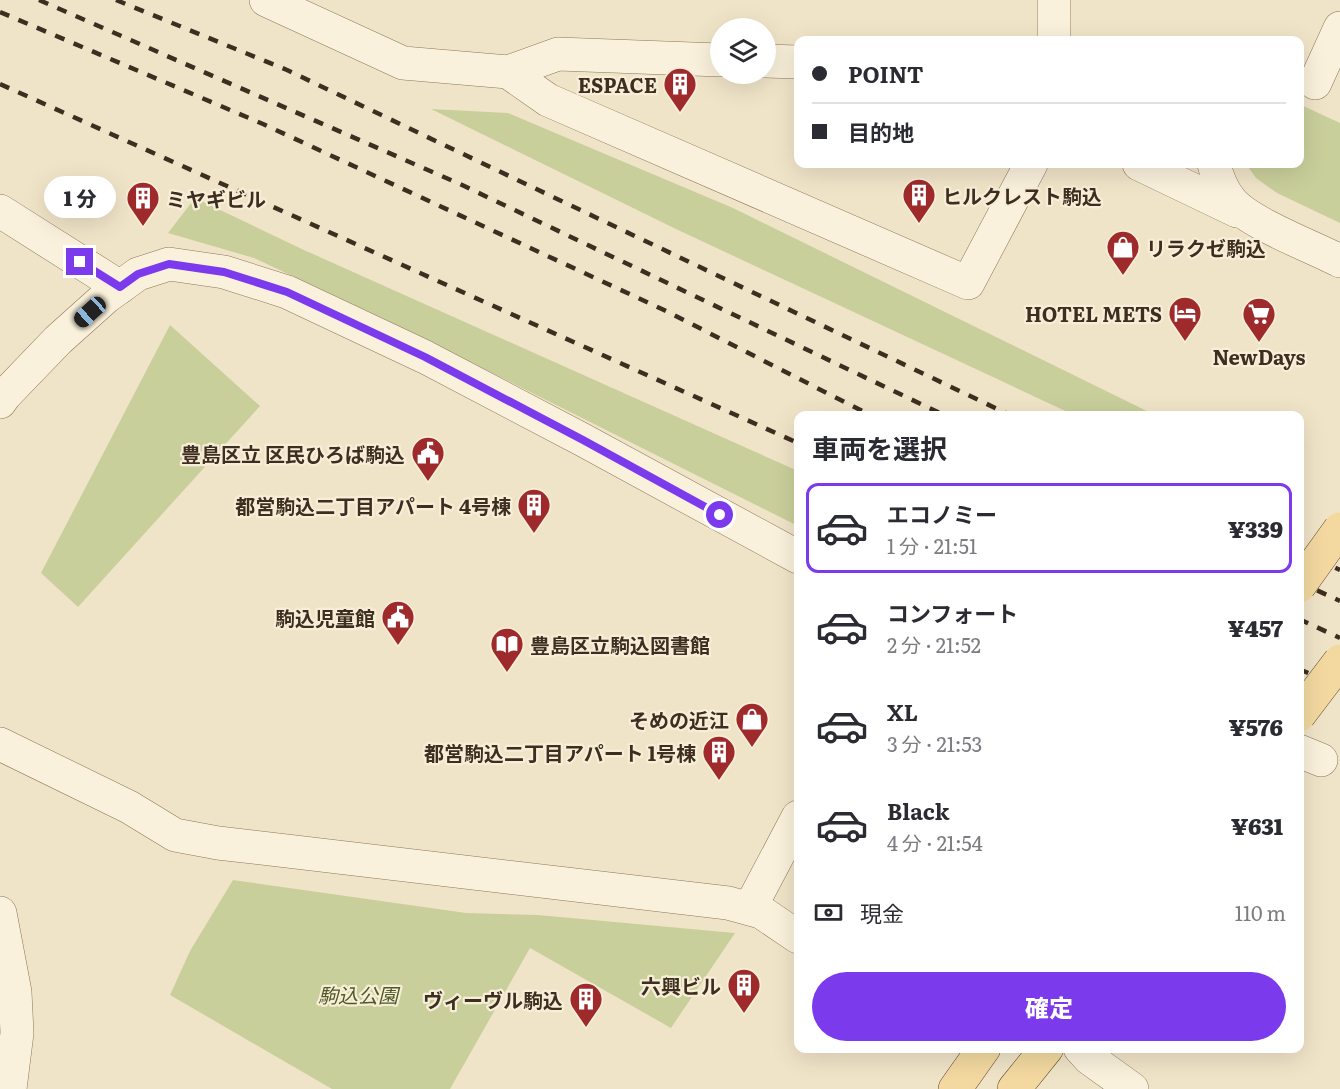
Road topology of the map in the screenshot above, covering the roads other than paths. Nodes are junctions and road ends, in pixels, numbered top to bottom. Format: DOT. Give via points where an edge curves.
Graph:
graph roads {
  1 [pos="266,0"];
  2 [pos="1054,0"];
  3 [pos="1340,28"];
  4 [pos="1054,36"];
  5 [pos="710,60"];
  6 [pos="776,61"];
  7 [pos="794,62"];
  8 [pos="508,72"];
  9 [pos="1318,85"];
  10 [pos="1029,168"];
  11 [pos="1147,168"];
  12 [pos="1215,168"];
  13 [pos="0,211"];
  14 [pos="1252,218"];
  15 [pos="1340,261"];
  16 [pos="120,287"];
  17 [pos="0,402"];
  18 [pos="1340,528"];
  19 [pos="794,556"];
  20 [pos="1304,579"];
  21 [pos="1340,661"];
  22 [pos="1304,708"];
  23 [pos="0,744"];
  24 [pos="794,825"];
  25 [pos="750,908"];
  26 [pos="0,913"];
  27 [pos="794,934"];
  28 [pos="973,1053"];
  29 [pos="1043,1053"];
  30 [pos="1084,1053"];
  31 [pos="10,1089"];
  32 [pos="955,1089"];
  33 [pos="1014,1089"];
  34 [pos="1132,1089"];
  1 -- 8 [label="street" via="403,63"];
  2 -- 4 [label="street"];
  3 -- 9 [label="street"];
  5 -- 8 [label="street" via="558,54"];
  6 -- 7 [label="street"];
  8 -- 10 [label="street" via="548,100 968,283"];
  11 -- 14 [label="street"];
  12 -- 14 [label="street" via="1231,202"];
  13 -- 16 [label="street"];
  14 -- 15 [label="street"];
  16 -- 17 [label="street" via="58,340"];
  16 -- 19 [label="street" via="138,274 169,264 224,272 287,292 425,357"];
  18 -- 20 [label="main road, bridge"];
  21 -- 22 [label="main road, bridge"];
  23 -- 25 [label="street" via="129,807 176,835 196,840"];
  24 -- 25 [label="street"];
  25 -- 27 [label="street"];
  26 -- 31 [label="street" via="15,992 17,1032"];
  28 -- 32 [label="main road"];
  29 -- 33 [label="main road"];
  30 -- 34 [label="street"];
}
